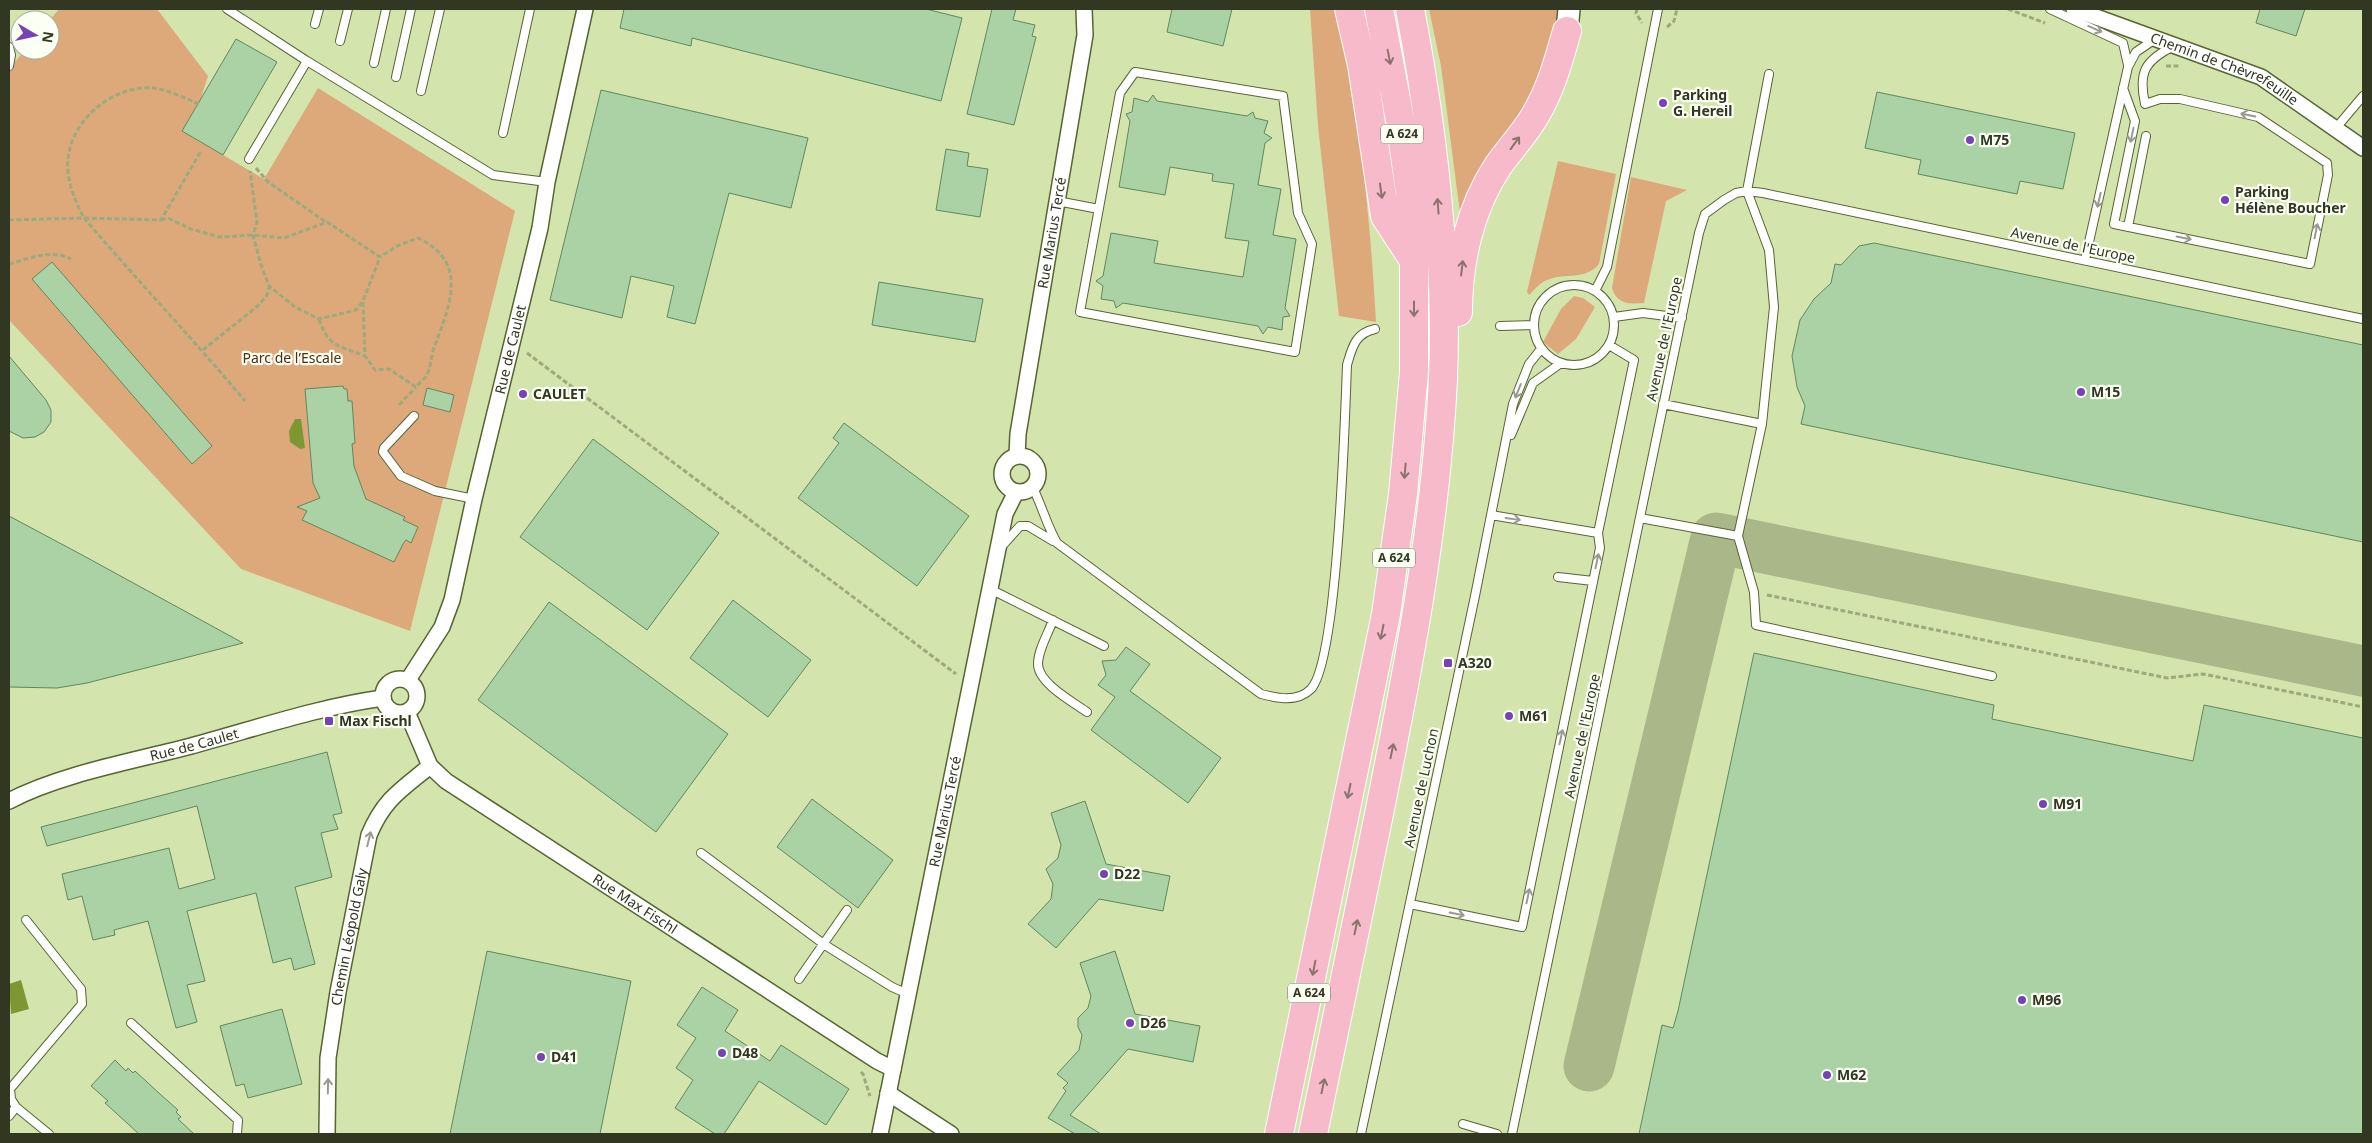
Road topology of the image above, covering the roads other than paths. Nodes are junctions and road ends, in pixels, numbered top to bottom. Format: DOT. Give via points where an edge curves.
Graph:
graph roads {
  1 [pos="227,9"];
  2 [pos="319,9"];
  3 [pos="348,9"];
  4 [pos="386,9"];
  5 [pos="411,9"];
  6 [pos="440,9"];
  7 [pos="530,9"];
  8 [pos="585,9"];
  9 [pos="1084,9"];
  10 [pos="1349,9"];
  11 [pos="1379,9"];
  12 [pos="1410,9"];
  13 [pos="1658,9"];
  14 [pos="2050,9"];
  15 [pos="2074,9"];
  16 [pos="1571,16"];
  17 [pos="315,24"];
  18 [pos="2156,38"];
  19 [pos="340,41"];
  20 [pos="2177,45"];
  21 [pos="9,47"];
  22 [pos="307,61"];
  23 [pos="374,63"];
  24 [pos="9,66"];
  25 [pos="2128,67"];
  26 [pos="1769,74"];
  27 [pos="396,77"];
  28 [pos="2123,88"];
  29 [pos="421,91"];
  30 [pos="2363,96"];
  31 [pos="2336,128"];
  32 [pos="503,133"];
  33 [pos="2146,136"];
  34 [pos="2363,148"];
  35 [pos="249,159"];
  36 [pos="547,182"];
  37 [pos="1748,191"];
  38 [pos="1057,201"];
  39 [pos="1099,209"];
  40 [pos="2128,227"];
  41 [pos="2085,260"];
  42 [pos="1414,261"];
  43 [pos="1595,290"];
  44 [pos="1614,317"];
  45 [pos="1682,318"];
  46 [pos="2363,319"];
  47 [pos="1534,324"];
  48 [pos="1500,326"];
  49 [pos="1375,330"];
  50 [pos="1609,345"];
  51 [pos="1541,349"];
  52 [pos="1561,363"];
  53 [pos="1663,404"];
  54 [pos="414,416"];
  55 [pos="1762,424"];
  56 [pos="1506,446"];
  57 [pos="1017,456"];
  58 [pos="1033,488"];
  59 [pos="1016,492"];
  60 [pos="474,499"];
  61 [pos="1491,516"];
  62 [pos="1640,518"];
  63 [pos="1598,534"];
  64 [pos="1738,536"];
  65 [pos="1057,543"];
  66 [pos="997,552"];
  67 [pos="1424,575"];
  68 [pos="1558,577"];
  69 [pos="1593,581"];
  70 [pos="990,590"];
  71 [pos="1053,620"];
  72 [pos="1104,646"];
  73 [pos="1992,676"];
  74 [pos="408,680"];
  75 [pos="383,698"];
  76 [pos="407,712"];
  77 [pos="1087,712"];
  78 [pos="430,766"];
  79 [pos="9,802"];
  80 [pos="701,853"];
  81 [pos="1410,904"];
  82 [pos="847,910"];
  83 [pos="26,920"];
  84 [pos="825,945"];
  85 [pos="799,979"];
  86 [pos="908,994"];
  87 [pos="131,1023"];
  88 [pos="893,1069"];
  89 [pos="888,1093"];
  90 [pos="16,1107"];
  91 [pos="9,1116"];
  92 [pos="1463,1124"];
  93 [pos="49,1134"];
  94 [pos="237,1134"];
  95 [pos="327,1134"];
  96 [pos="880,1134"];
  97 [pos="951,1134"];
  98 [pos="1279,1134"];
  99 [pos="1313,1134"];
  100 [pos="1361,1134"];
  101 [pos="1497,1134"];
  102 [pos="1512,1134"];
  1 -- 22 [label="lane"];
  2 -- 17 [label="lane"];
  3 -- 19 [label="lane"];
  4 -- 23 [label="lane"];
  5 -- 27 [label="lane"];
  6 -- 29 [label="lane"];
  7 -- 32 [label="lane"];
  8 -- 36 [label="street, Rue de Caulet"];
  9 -- 38 [label="street, Rue Marius Tercé" via="1085,35"];
  10 -- 42 [label="highway, one-way" via="1362,65 1385,216"];
  11 -- 42 [label="highway, A 624, one-way" via="1400,120 1410,192"];
  67 -- 12 [label="highway, A 624, one-way" via="1443,379 1441,255 1434,157"];
  13 -- 43 [label="lane" via="1608,267"];
  14 -- 25 [label="lane, one-way" via="2122,43"];
  15 -- 18 [label="street, Chemin de Chèvrefeuille"];
  67 -- 16 [label="highway, one-way" via="1448,486 1458,300 1464,249 1488,184 1536,114 1556,67"];
  18 -- 20 [label="street, Chemin de Chèvrefeuille"];
  18 -- 25 [label="lane" via="2136,52"];
  20 -- 31 [label="street, Chemin de Chèvrefeuille" via="2261,77"];
  40 -- 20 [label="lane, one-way" via="2310,264 2328,175 2327,163 2258,117 2180,99 2145,104 2142,88 2147,64"];
  21 -- 24 [label="lane"];
  22 -- 35 [label="lane"];
  22 -- 36 [label="lane" via="493,175"];
  25 -- 28 [label="lane"];
  26 -- 37 [label="lane"];
  28 -- 40 [label="lane, one-way" via="2135,121 2114,224"];
  28 -- 41 [label="lane, one-way"];
  30 -- 31 [label="lane"];
  31 -- 34 [label="street, Chemin de Chèvrefeuille"];
  33 -- 40 [label="lane"];
  36 -- 60 [label="street, Rue de Caulet" via="540,228"];
  37 -- 41 [label="lane, Avenue de l'Europe"];
  37 -- 45 [label="lane, Avenue de l'Europe" via="1736,193 1705,214"];
  37 -- 55 [label="lane" via="1768,250 1774,307"];
  38 -- 39 [label="lane"];
  38 -- 57 [label="street, Rue Marius Tercé"];
  39 -- 39 [label="lane" via="1080,312 1295,352 1312,244 1298,212 1283,96 1135,72 1120,93"];
  41 -- 46 [label="lane, Avenue de l'Europe"];
  42 -- 98 [label="highway, A 624, one-way" via="1414,372 1404,494 1386,614"];
  43 -- 44 [label="lane" via="1610,306"];
  43 -- 47 [label="lane" via="1578,284 1564,285 1552,291 1538,307"];
  44 -- 45 [label="lane" via="1643,313"];
  44 -- 50 [label="lane"];
  45 -- 53 [label="lane, Avenue de l'Europe"];
  47 -- 48 [label="lane"];
  47 -- 51 [label="lane"];
  49 -- 65 [label="lane" via="1365,331 1354,343 1347,365 1340,520 1321,670 1310,689 1282,700 1261,694"];
  50 -- 52 [label="lane" via="1588,363"];
  50 -- 63 [label="lane" via="1634,360"];
  51 -- 52 [label="lane"];
  51 -- 56 [label="lane, one-way" via="1529,364 1513,404"];
  52 -- 56 [label="lane" via="1533,383"];
  53 -- 55 [label="lane"];
  53 -- 62 [label="lane, Avenue de l'Europe"];
  54 -- 60 [label="lane" via="384,448 401,476 435,491"];
  55 -- 64 [label="lane"];
  56 -- 61 [label="lane, Avenue de Luchon"];
  57 -- 58 [label="street" via="1025,456 1037,466 1037,482"];
  57 -- 59 [label="street" via="1002,470 1005,484"];
  58 -- 59 [label="street"];
  58 -- 65 [label="lane"];
  59 -- 66 [label="street, Rue Marius Tercé" via="1005,514"];
  60 -- 74 [label="street, Rue de Caulet" via="452,600 442,627"];
  61 -- 63 [label="lane, one-way"];
  61 -- 81 [label="lane, Avenue de Luchon"];
  62 -- 64 [label="lane"];
  62 -- 102 [label="lane, Avenue de l'Europe"];
  69 -- 63 [label="lane, one-way" via="1600,548"];
  64 -- 73 [label="lane" via="1754,592 1756,625"];
  65 -- 66 [label="lane" via="1028,526 1020,526"];
  66 -- 70 [label="street, Rue Marius Tercé"];
  99 -- 67 [label="highway, A 624, one-way" via="1410,665"];
  68 -- 69 [label="lane"];
  81 -- 69 [label="lane, one-way" via="1522,927"];
  70 -- 71 [label="lane"];
  70 -- 86 [label="street, Rue Marius Tercé"];
  71 -- 72 [label="lane"];
  71 -- 77 [label="lane" via="1040,655 1040,672 1046,682"];
  74 -- 75 [label="street" via="392,680 385,688"];
  74 -- 76 [label="street" via="418,696"];
  75 -- 76 [label="street" via="394,712"];
  75 -- 79 [label="street, Rue de Caulet" via="129,762 33,789"];
  76 -- 78 [label="street, Rue Max Fischl"];
  78 -- 88 [label="street, Rue Max Fischl" via="446,781"];
  95 -- 78 [label="street, Chemin Léopold Galy, one-way" via="328,1058 370,835 378,815 392,795"];
  80 -- 84 [label="lane"];
  81 -- 100 [label="lane, Avenue de Luchon"];
  82 -- 84 [label="lane"];
  83 -- 90 [label="lane" via="80,989 82,1004 10,1089"];
  84 -- 85 [label="lane"];
  84 -- 86 [label="lane" via="892,988"];
  86 -- 88 [label="street, Rue Marius Tercé"];
  87 -- 94 [label="lane" via="238,1120"];
  88 -- 89 [label="street, Rue Marius Tercé"];
  89 -- 96 [label="street, Rue Marius Tercé"];
  89 -- 97 [label="street"];
  90 -- 91 [label="lane"];
  90 -- 93 [label="lane"];
  92 -- 101 [label="lane"];
}
